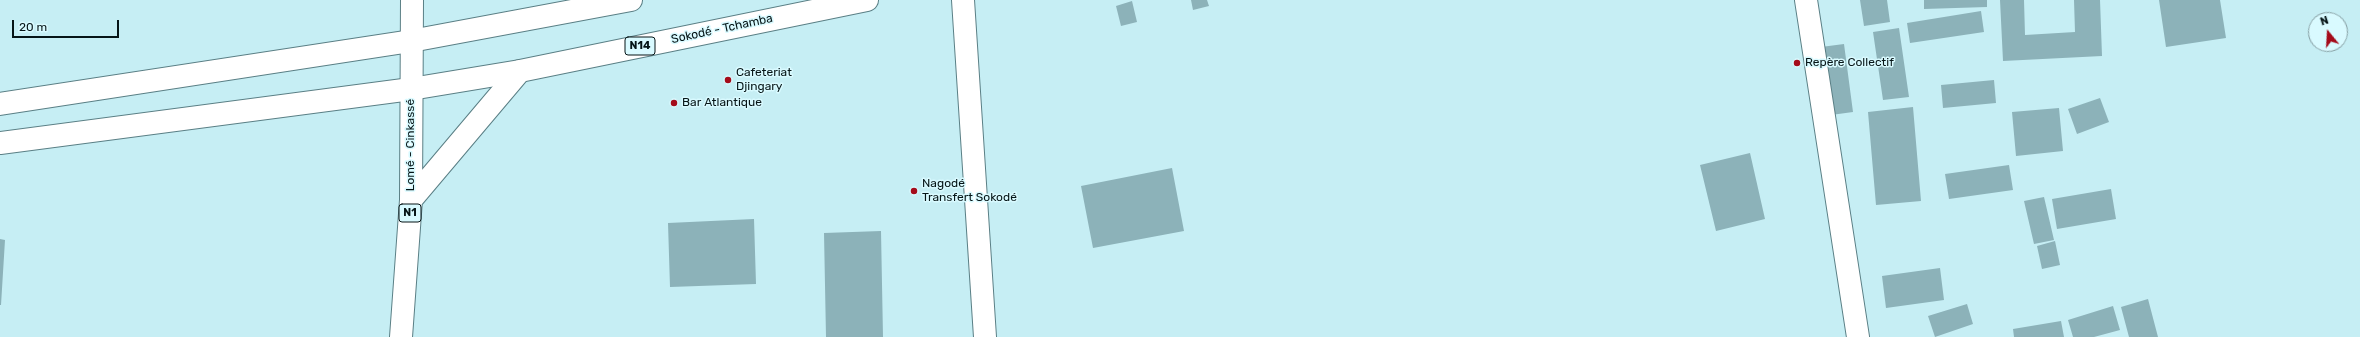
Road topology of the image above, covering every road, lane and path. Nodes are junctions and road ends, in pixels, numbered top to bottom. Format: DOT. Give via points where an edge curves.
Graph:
graph roads {
  1 [pos="412,0"];
  2 [pos="631,0"];
  3 [pos="867,0"];
  4 [pos="963,0"];
  5 [pos="1806,0"];
  6 [pos="411,41"];
  7 [pos="520,71"];
  8 [pos="411,89"];
  9 [pos="0,104"];
  10 [pos="0,143"];
  11 [pos="412,200"];
  12 [pos="401,337"];
  13 [pos="985,337"];
  14 [pos="1858,337"];
  1 -- 6 [label="main road, Lomé - Cinkassé / N1"];
  2 -- 6 [label="main road"];
  3 -- 7 [label="main road, Sokodé - Tchamba / N14"];
  4 -- 13 [label="main road"];
  5 -- 14 [label="main road"];
  6 -- 8 [label="main road, Lomé - Cinkassé / N1"];
  6 -- 9 [label="main road"];
  7 -- 8 [label="main road, Sokodé - Tchamba / N14"];
  7 -- 11 [label="main road"];
  8 -- 10 [label="main road, Sokodé - Tchamba"];
  8 -- 11 [label="main road, Lomé - Cinkassé / N1"];
  11 -- 12 [label="main road, Lomé - Cinkassé / N1"];
}
